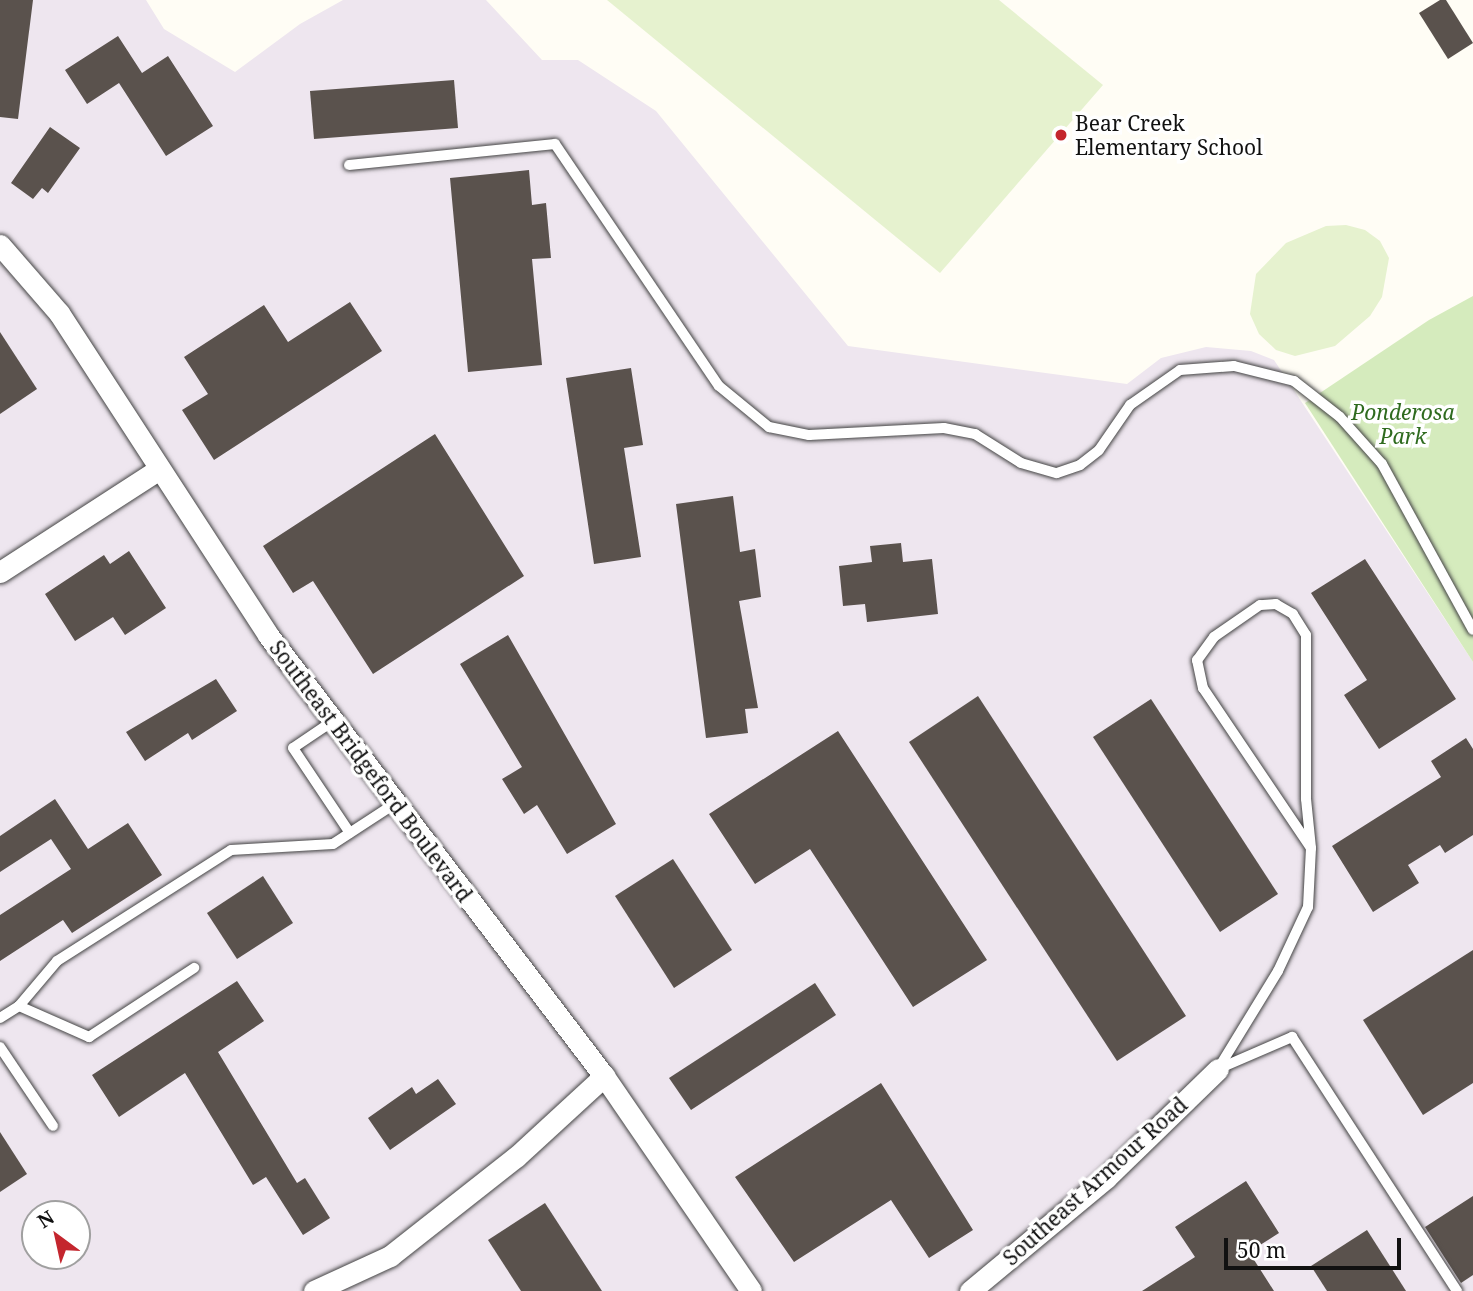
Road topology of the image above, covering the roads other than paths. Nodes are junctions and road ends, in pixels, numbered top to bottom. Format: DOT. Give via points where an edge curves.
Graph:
graph roads {
  1 [pos="349,165"];
  2 [pos="0,245"];
  3 [pos="159,469"];
  4 [pos="0,572"];
  5 [pos="1473,631"];
  6 [pos="334,721"];
  7 [pos="396,803"];
  8 [pos="350,833"];
  9 [pos="1311,848"];
  10 [pos="194,968"];
  11 [pos="19,1006"];
  12 [pos="0,1018"];
  13 [pos="0,1046"];
  14 [pos="1218,1069"];
  15 [pos="604,1076"];
  16 [pos="53,1126"];
  17 [pos="314,1291"];
  18 [pos="751,1291"];
  19 [pos="970,1291"];
  20 [pos="1457,1291"];
  1 -- 5 [label="lane" via="555,144 719,386 769,427 809,435 944,428 975,434 1021,463 1057,473 1080,465 1099,450 1130,405 1180,370 1234,366 1294,381 1340,418 1382,464"];
  2 -- 3 [label="street, Southeast Bridgeford Boulevard" via="59,313"];
  3 -- 4 [label="street"];
  3 -- 6 [label="street, Southeast Bridgeford Boulevard" via="268,635"];
  6 -- 7 [label="street, Southeast Bridgeford Boulevard"];
  6 -- 8 [label="lane" via="293,748"];
  7 -- 8 [label="lane"];
  7 -- 15 [label="street, Southeast Bridgeford Boulevard"];
  8 -- 11 [label="lane" via="333,844 231,850 57,961"];
  9 -- 9 [label="lane" via="1306,799 1306,635 1293,614 1276,604 1260,605 1213,637 1197,660 1203,688"];
  9 -- 14 [label="lane" via="1308,907 1278,971"];
  10 -- 11 [label="lane" via="89,1037"];
  11 -- 12 [label="lane"];
  13 -- 16 [label="lane"];
  14 -- 19 [label="street, Southeast Armour Road" via="1106,1178"];
  14 -- 20 [label="lane" via="1292,1037"];
  15 -- 17 [label="street" via="516,1157 390,1256"];
  15 -- 18 [label="street, Southeast Bridgeford Boulevard"];
}
